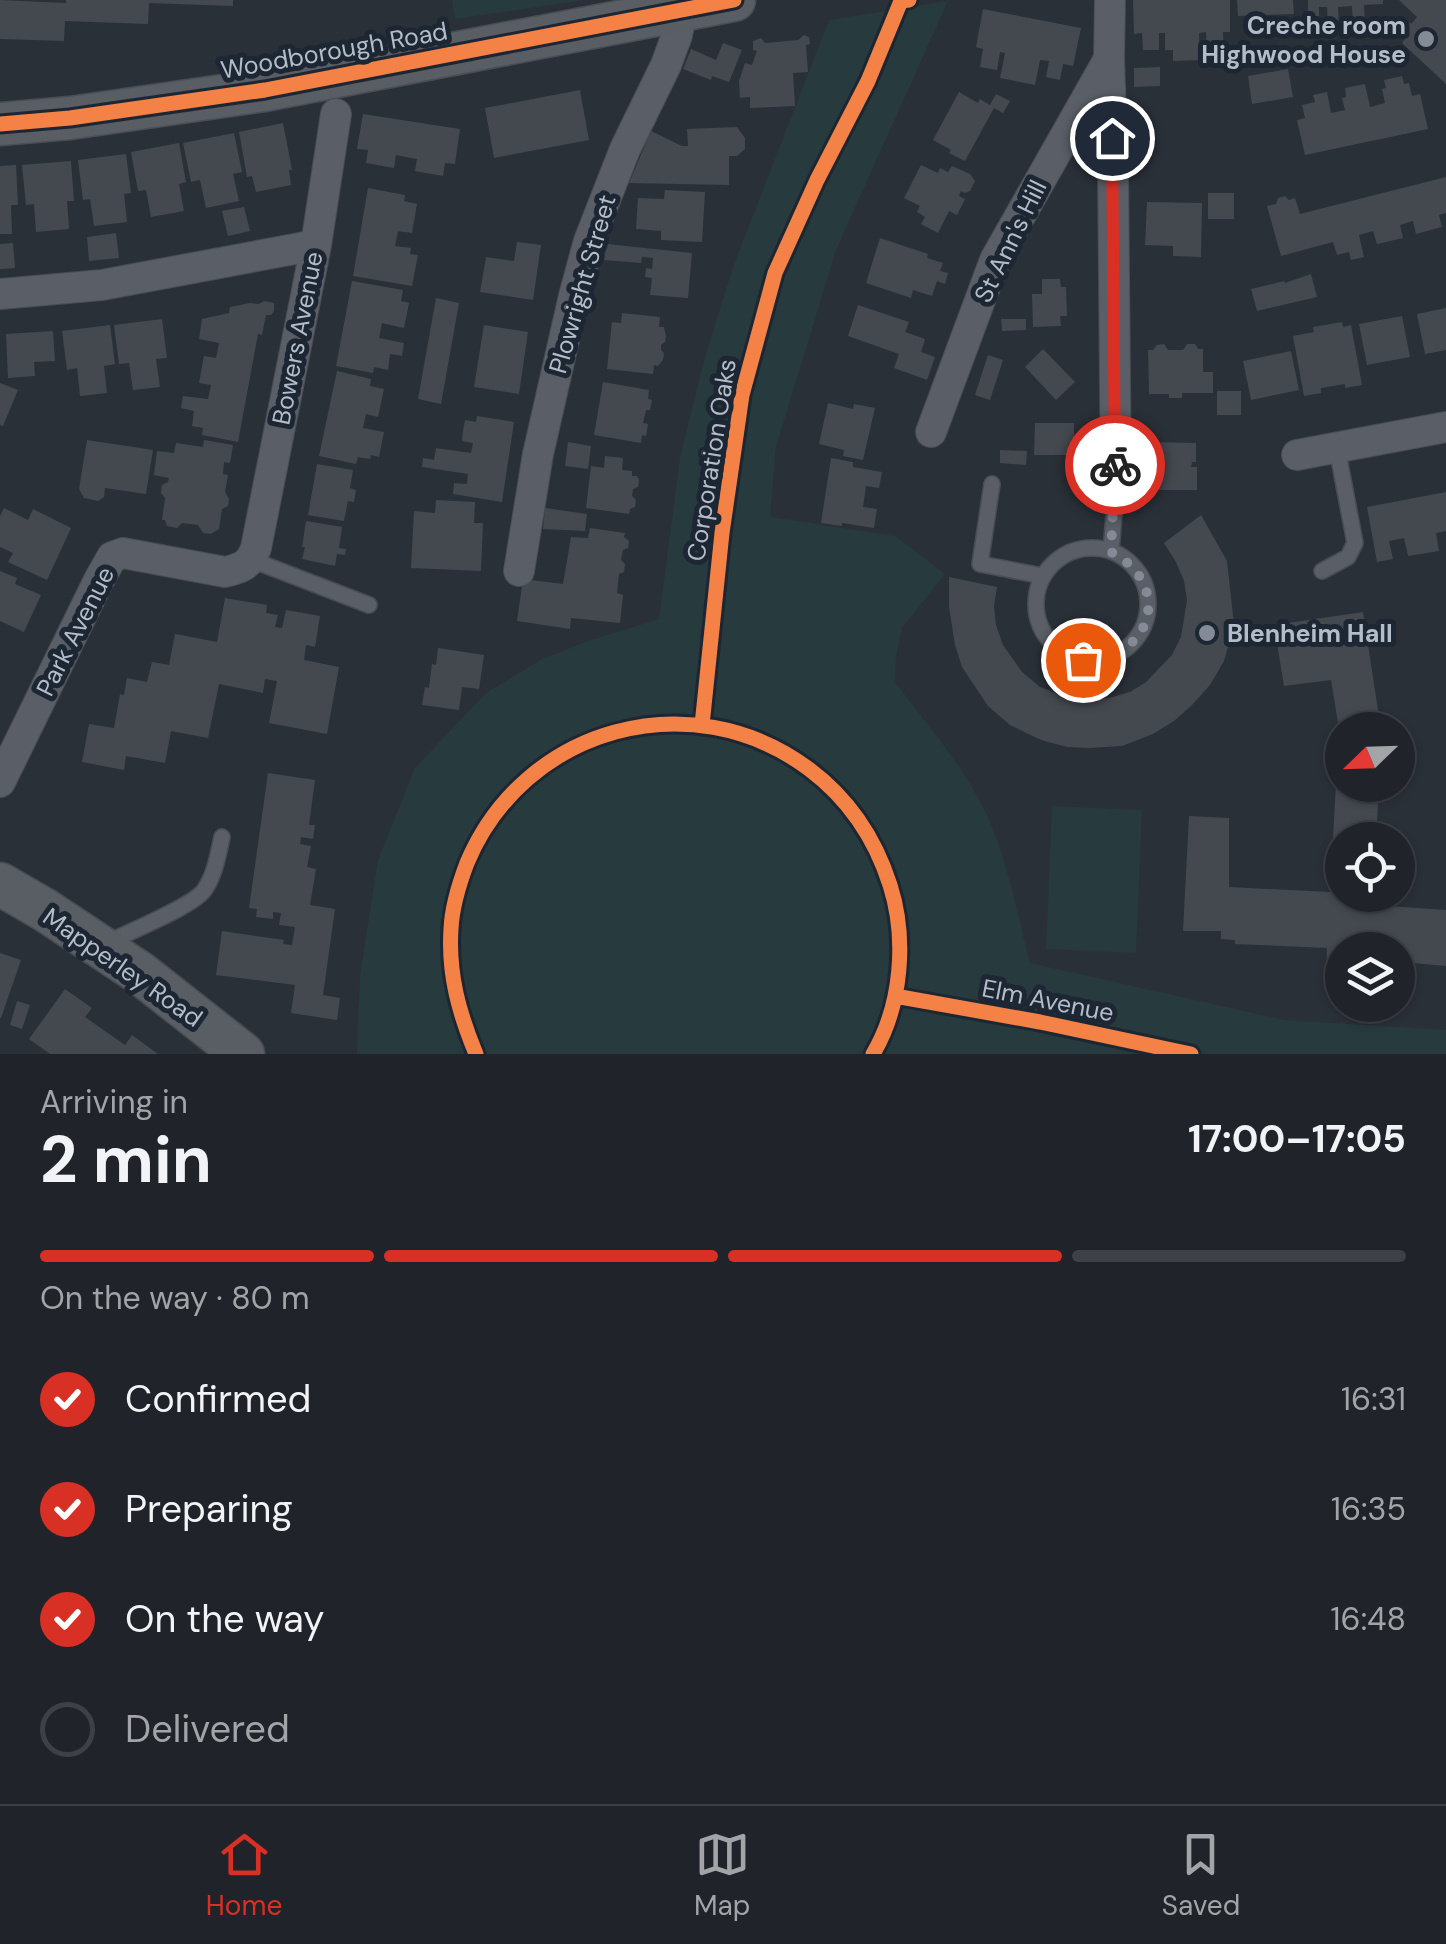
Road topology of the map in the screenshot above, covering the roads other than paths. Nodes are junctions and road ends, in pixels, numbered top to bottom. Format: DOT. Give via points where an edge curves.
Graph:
graph roads {
  1 [pos="734,0"];
  2 [pos="1110,0"];
  3 [pos="682,10"];
  4 [pos="1109,60"];
  5 [pos="336,114"];
  6 [pos="0,124"];
  7 [pos="316,245"];
  8 [pos="0,294"];
  9 [pos="1446,427"];
  10 [pos="931,432"];
  11 [pos="1337,448"];
  12 [pos="1297,456"];
  13 [pos="992,484"];
  14 [pos="1116,490"];
  15 [pos="1111,552"];
  16 [pos="252,560"];
  17 [pos="519,570"];
  18 [pos="1322,572"];
  19 [pos="1044,576"];
  20 [pos="369,605"];
  21 [pos="0,782"];
  22 [pos="222,837"];
  23 [pos="0,884"];
  24 [pos="100,947"];
  25 [pos="244,1054"];
  1 -- 3 [label="main road, Woodborough Road"];
  2 -- 4 [label="street, St Ann's Hill"];
  3 -- 6 [label="main road, Woodborough Road" via="265,90"];
  3 -- 17 [label="street, Plowright Street" via="666,65 619,162 574,296"];
  4 -- 10 [label="street, St Ann's Hill" via="996,260"];
  4 -- 14 [label="street, St Ann's Hill"];
  5 -- 7 [label="street, Bowers Avenue"];
  7 -- 8 [label="street" via="102,285"];
  7 -- 16 [label="street, Bowers Avenue"];
  9 -- 11 [label="street"];
  11 -- 12 [label="street"];
  11 -- 18 [label="lane" via="1355,543 1348,557"];
  13 -- 19 [label="lane" via="980,564"];
  14 -- 15 [label="lane"];
  15 -- 19 [label="lane" via="1078,550"];
  15 -- 19 [label="lane" via="1137,570 1148,606 1135,641 1104,660 1062,653 1044,634 1036,613"];
  16 -- 20 [label="lane" via="346,604"];
  16 -- 21 [label="street, Park Avenue" via="225,572 122,553 112,557"];
  22 -- 24 [label="lane" via="203,894"];
  23 -- 24 [label="main road, Mapperley Road"];
  24 -- 25 [label="main road, Mapperley Road"];
}
